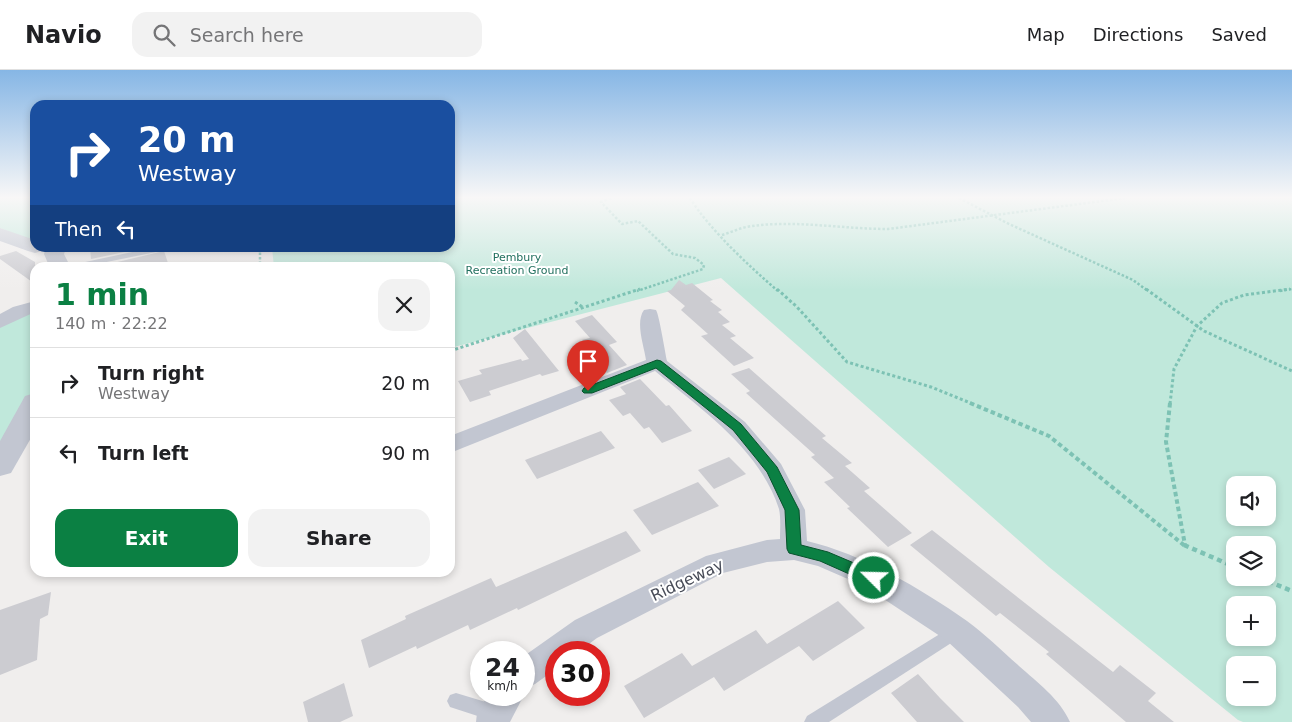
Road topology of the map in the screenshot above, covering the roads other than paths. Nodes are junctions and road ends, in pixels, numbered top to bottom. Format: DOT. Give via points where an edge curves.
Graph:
graph roads {
  1 [pos="0,234"];
  2 [pos="30,247"];
  3 [pos="98,252"];
  4 [pos="50,255"];
  5 [pos="30,307"];
  6 [pos="650,314"];
  7 [pos="0,322"];
  8 [pos="657,364"];
  9 [pos="30,412"];
  10 [pos="455,444"];
  11 [pos="0,465"];
  12 [pos="794,549"];
  13 [pos="957,630"];
  14 [pos="535,666"];
  15 [pos="456,701"];
  16 [pos="499,710"];
  17 [pos="813,722"];
  18 [pos="1053,722"];
  1 -- 2 [label="street"];
  3 -- 4 [label="lane"];
  5 -- 7 [label="street"];
  6 -- 8 [label="street"];
  8 -- 10 [label="street"];
  8 -- 12 [label="street" via="737,427 772,470 792,510"];
  9 -- 11 [label="street"];
  12 -- 13 [label="street, Ridgeway" via="823,556 874,578"];
  12 -- 14 [label="street, Ridgeway" via="767,551 716,564 586,629"];
  13 -- 17 [label="lane"];
  13 -- 18 [label="street, Ridgeway"];
  15 -- 16 [label="lane"];
}
